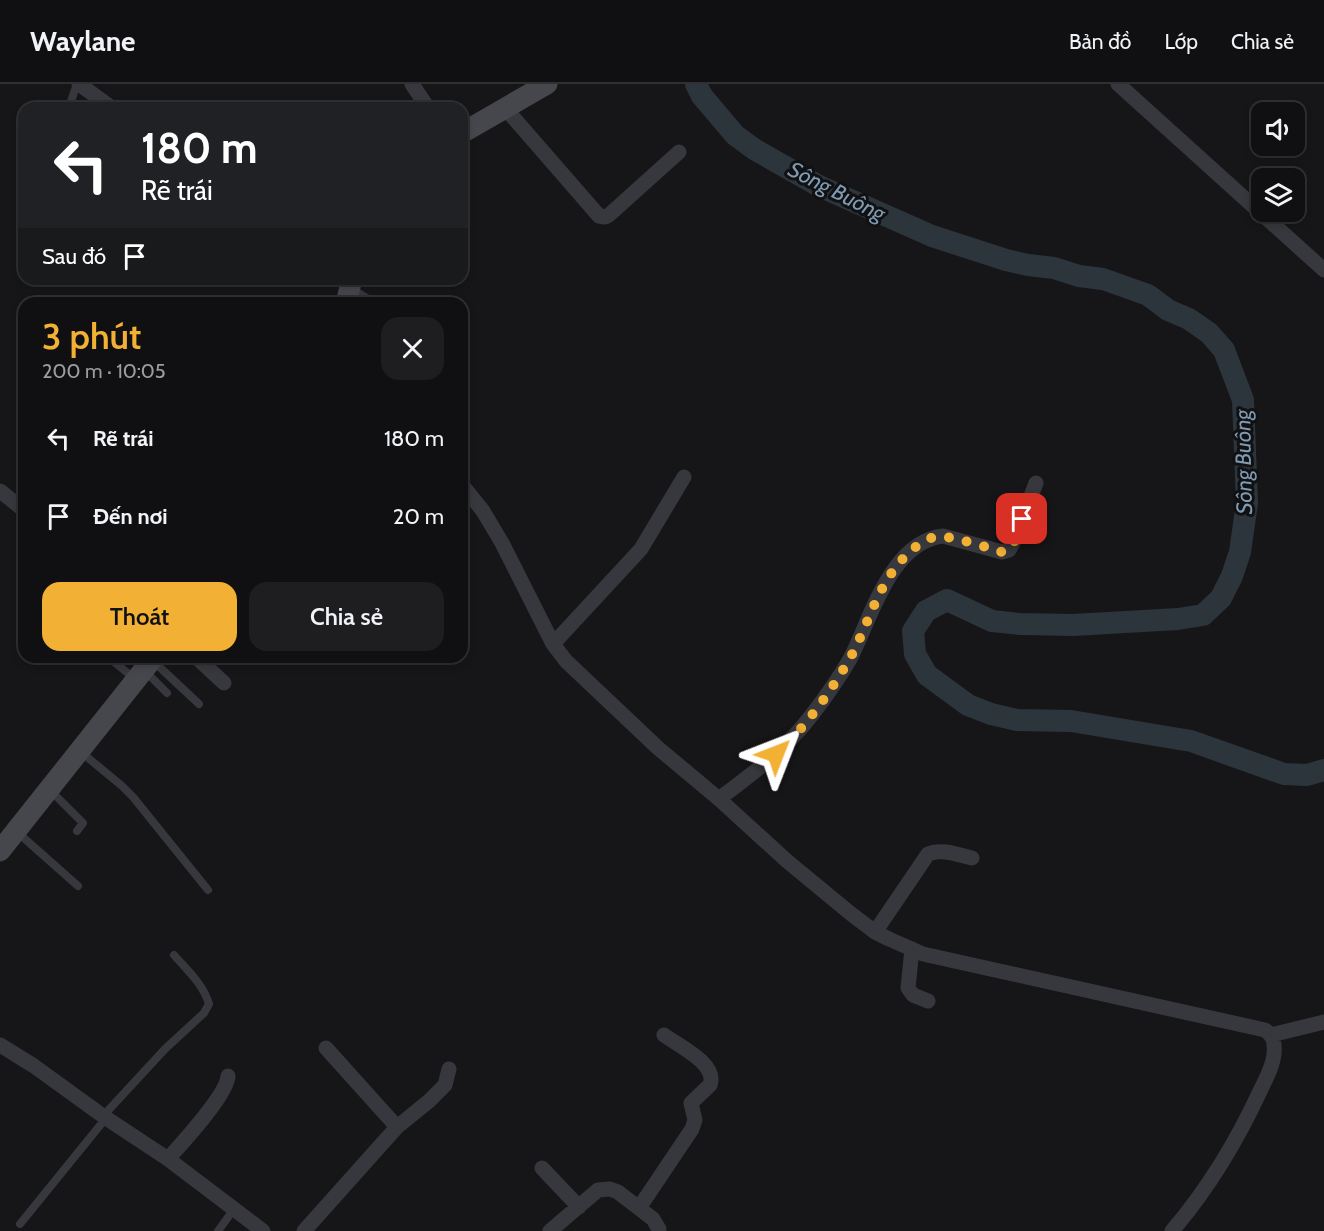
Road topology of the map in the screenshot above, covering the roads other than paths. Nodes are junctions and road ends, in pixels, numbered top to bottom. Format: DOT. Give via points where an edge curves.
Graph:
graph roads {
  1 [pos="78,84"];
  2 [pos="412,84"];
  3 [pos="1118,84"];
  4 [pos="544,85"];
  5 [pos="71,102"];
  6 [pos="104,102"];
  7 [pos="424,102"];
  8 [pos="505,108"];
  9 [pos="468,130"];
  10 [pos="679,152"];
  11 [pos="1324,270"];
  12 [pos="684,477"];
  13 [pos="1036,483"];
  14 [pos="0,491"];
  15 [pos="468,492"];
  16 [pos="18,505"];
  17 [pos="554,644"];
  18 [pos="131,663"];
  19 [pos="202,663"];
  20 [pos="147,667"];
  21 [pos="224,683"];
  22 [pos="167,693"];
  23 [pos="199,704"];
  24 [pos="79,751"];
  25 [pos="49,789"];
  26 [pos="719,799"];
  27 [pos="16,831"];
  28 [pos="76,831"];
  29 [pos="0,851"];
  30 [pos="972,858"];
  31 [pos="78,886"];
  32 [pos="208,890"];
  33 [pos="875,932"];
  34 [pos="912,949"];
  35 [pos="174,955"];
  36 [pos="928,1001"];
  37 [pos="1324,1022"];
  38 [pos="664,1035"];
  39 [pos="1271,1035"];
  40 [pos="0,1045"];
  41 [pos="326,1048"];
  42 [pos="449,1069"];
  43 [pos="228,1076"];
  44 [pos="105,1117"];
  45 [pos="396,1126"];
  46 [pos="168,1159"];
  47 [pos="542,1168"];
  48 [pos="579,1207"];
  49 [pos="639,1208"];
  50 [pos="234,1209"];
  51 [pos="20,1224"];
  52 [pos="218,1231"];
  53 [pos="263,1231"];
  54 [pos="304,1231"];
  55 [pos="550,1231"];
  56 [pos="659,1231"];
  57 [pos="1172,1231"];
  1 -- 5 [label="lane"];
  1 -- 6 [label="street"];
  2 -- 7 [label="street"];
  3 -- 11 [label="street"];
  4 -- 8 [label="main road"];
  8 -- 9 [label="main road"];
  8 -- 10 [label="street" via="602,217"];
  12 -- 17 [label="street" via="641,549"];
  13 -- 26 [label="street" via="1009,550 1002,552 934,537 898,564 850,658 812,715 787,744"];
  14 -- 16 [label="street"];
  15 -- 17 [label="street" via="502,543"];
  17 -- 26 [label="street" via="596,690"];
  18 -- 20 [label="lane"];
  19 -- 21 [label="street"];
  20 -- 22 [label="lane"];
  20 -- 23 [label="lane"];
  20 -- 24 [label="main road"];
  24 -- 25 [label="main road"];
  24 -- 32 [label="lane" via="133,797"];
  25 -- 27 [label="main road"];
  25 -- 28 [label="lane" via="86,820"];
  26 -- 33 [label="street" via="787,861"];
  27 -- 29 [label="main road"];
  27 -- 31 [label="lane"];
  30 -- 33 [label="street" via="939,851 928,854"];
  33 -- 34 [label="street"];
  34 -- 36 [label="street" via="908,988 913,995"];
  34 -- 39 [label="street" via="1265,1030"];
  35 -- 44 [label="lane" via="198,982 209,1004"];
  37 -- 39 [label="street"];
  38 -- 49 [label="street" via="708,1067 712,1081 691,1103 693,1129"];
  39 -- 57 [label="street" via="1275,1046 1272,1062 1252,1110 1206,1187"];
  40 -- 44 [label="street"];
  41 -- 45 [label="street"];
  42 -- 45 [label="street" via="444,1085"];
  43 -- 46 [label="street" via="221,1094"];
  44 -- 46 [label="street"];
  44 -- 51 [label="lane"];
  45 -- 54 [label="street"];
  46 -- 50 [label="street"];
  47 -- 48 [label="street"];
  48 -- 49 [label="street" via="598,1190 610,1189"];
  48 -- 55 [label="street"];
  49 -- 56 [label="street" via="653,1219"];
  50 -- 52 [label="lane"];
  50 -- 53 [label="street"];
}
